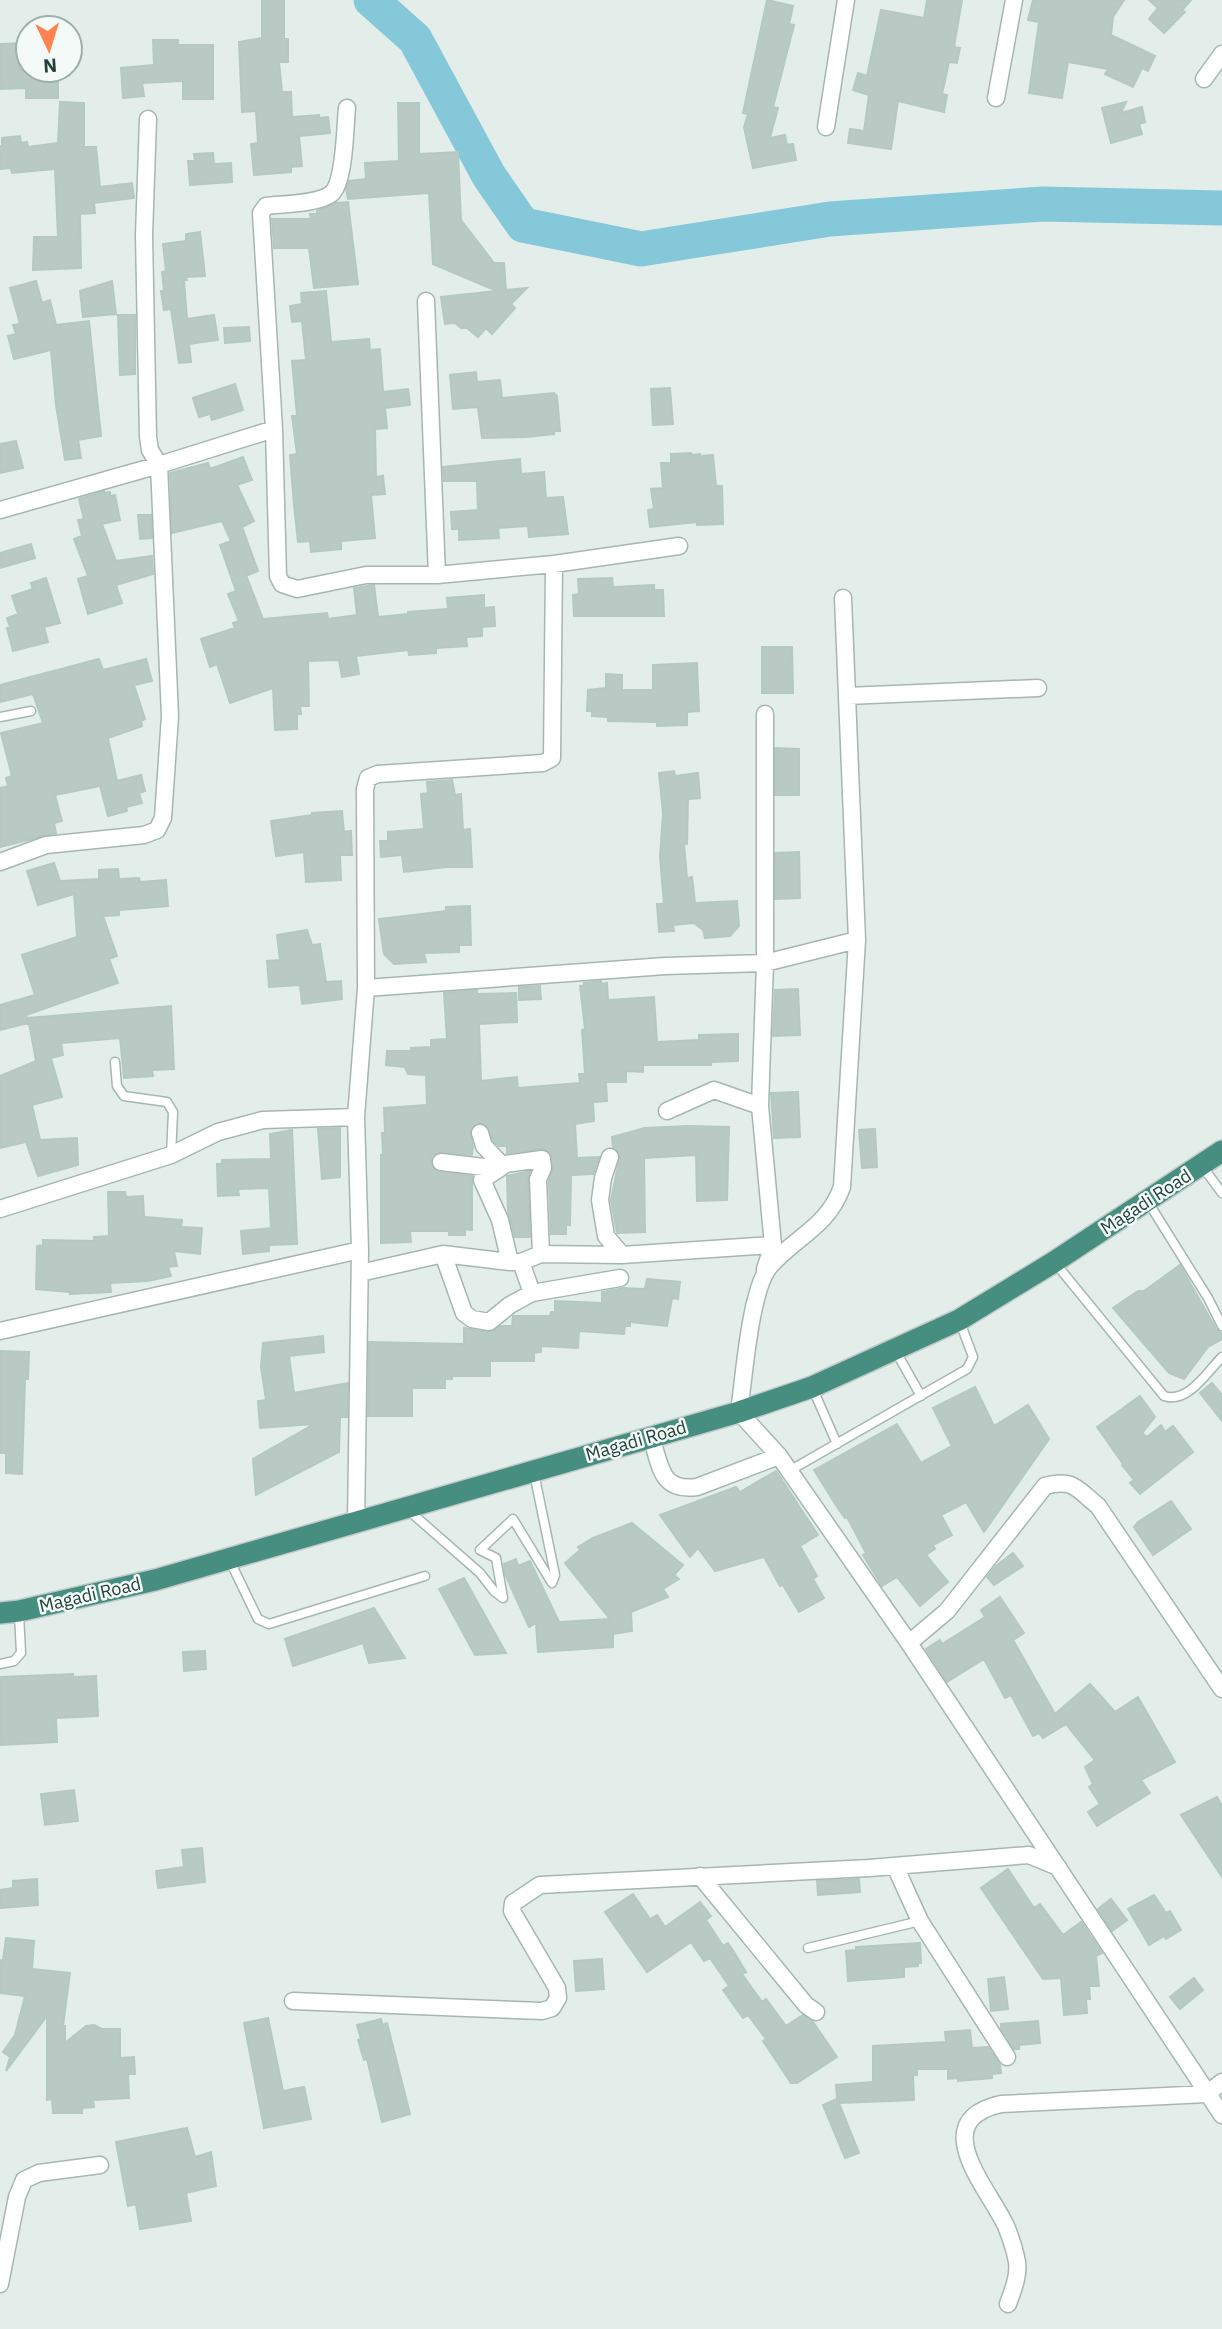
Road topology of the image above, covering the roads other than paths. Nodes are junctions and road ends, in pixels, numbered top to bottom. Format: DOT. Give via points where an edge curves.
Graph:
graph roads {
  1 [pos="846,0"];
  2 [pos="1014,0"];
  3 [pos="1222,54"];
  4 [pos="1204,79"];
  5 [pos="996,98"];
  6 [pos="347,108"];
  7 [pos="148,119"];
  8 [pos="826,127"];
  9 [pos="426,301"];
  10 [pos="274,429"];
  11 [pos="159,465"];
  12 [pos="0,510"];
  13 [pos="679,546"];
  14 [pos="554,564"];
  15 [pos="437,575"];
  16 [pos="844,598"];
  17 [pos="1038,688"];
  18 [pos="847,696"];
  19 [pos="31,711"];
  20 [pos="765,714"];
  21 [pos="0,717"];
  22 [pos="0,862"];
  23 [pos="857,940"];
  24 [pos="765,963"];
  25 [pos="366,988"];
  26 [pos="115,1062"];
  27 [pos="760,1106"];
  28 [pos="667,1111"];
  29 [pos="356,1117"];
  30 [pos="481,1133"];
  31 [pos="1222,1151"];
  32 [pos="171,1155"];
  33 [pos="610,1157"];
  34 [pos="441,1162"];
  35 [pos="503,1166"];
  36 [pos="1202,1166"];
  37 [pos="1222,1193"];
  38 [pos="1147,1201"];
  39 [pos="0,1209"];
  40 [pos="773,1245"];
  41 [pos="360,1250"];
  42 [pos="443,1254"];
  43 [pos="541,1254"];
  44 [pos="622,1255"];
  45 [pos="515,1262"];
  46 [pos="1054,1262"];
  47 [pos="360,1273"];
  48 [pos="620,1278"];
  49 [pos="762,1278"];
  50 [pos="532,1293"];
  51 [pos="959,1320"];
  52 [pos="1222,1326"];
  53 [pos="0,1331"];
  54 [pos="895,1350"];
  55 [pos="1222,1357"];
  56 [pos="812,1387"];
  57 [pos="921,1396"];
  58 [pos="739,1412"];
  59 [pos="651,1437"];
  60 [pos="836,1444"];
  61 [pos="779,1456"];
  62 [pos="533,1470"];
  63 [pos="789,1471"];
  64 [pos="406,1508"];
  65 [pos="356,1523"];
  66 [pos="229,1559"];
  67 [pos="425,1576"];
  68 [pos="10,1612"];
  69 [pos="909,1643"];
  70 [pos="0,1664"];
  71 [pos="1222,1689"];
  72 [pos="895,1866"];
  73 [pos="1058,1867"];
  74 [pos="699,1875"];
  75 [pos="920,1921"];
  76 [pos="808,1948"];
  77 [pos="293,2001"];
  78 [pos="817,2012"];
  79 [pos="1007,2057"];
  80 [pos="1222,2082"];
  81 [pos="1207,2094"];
  82 [pos="1222,2115"];
  83 [pos="100,2165"];
  84 [pos="0,2284"];
  85 [pos="1008,2304"];
  1 -- 8 [label="street"];
  2 -- 5 [label="street"];
  3 -- 4 [label="street"];
  6 -- 10 [label="street" via="340,180 334,192 262,209"];
  7 -- 11 [label="street" via="144,235 148,437"];
  9 -- 15 [label="street"];
  10 -- 11 [label="street"];
  10 -- 15 [label="street" via="278,576 282,584 298,589 366,575"];
  11 -- 12 [label="street"];
  11 -- 22 [label="street" via="170,716 163,818 157,830 144,835 46,845"];
  13 -- 14 [label="street"];
  14 -- 15 [label="street"];
  14 -- 25 [label="street" via="552,758 543,763 368,778"];
  16 -- 18 [label="street"];
  17 -- 18 [label="street"];
  18 -- 23 [label="street"];
  19 -- 21 [label="lane"];
  20 -- 24 [label="street"];
  23 -- 24 [label="street"];
  23 -- 49 [label="street" via="842,1187 823,1220"];
  24 -- 25 [label="street"];
  24 -- 27 [label="street"];
  25 -- 29 [label="street"];
  26 -- 32 [label="lane" via="117,1086 124,1096 171,1106"];
  27 -- 28 [label="street" via="713,1090"];
  27 -- 40 [label="street"];
  29 -- 32 [label="street" via="263,1119 218,1132"];
  29 -- 41 [label="street"];
  30 -- 35 [label="street" via="484,1146"];
  31 -- 36 [label="highway, Magadi Road"];
  32 -- 39 [label="street"];
  33 -- 44 [label="street" via="600,1200 606,1236"];
  34 -- 35 [label="street"];
  35 -- 43 [label="street" via="542,1159 538,1179"];
  35 -- 45 [label="street" via="482,1180"];
  36 -- 37 [label="lane"];
  36 -- 38 [label="highway, Magadi Road"];
  38 -- 46 [label="highway, Magadi Road"];
  38 -- 52 [label="lane"];
  40 -- 44 [label="street"];
  40 -- 49 [label="street"];
  41 -- 47 [label="street"];
  41 -- 53 [label="street"];
  42 -- 45 [label="street"];
  42 -- 47 [label="street"];
  42 -- 50 [label="street" via="464,1313 472,1319 489,1322"];
  43 -- 44 [label="street"];
  43 -- 45 [label="street"];
  45 -- 50 [label="street"];
  46 -- 51 [label="highway, Magadi Road"];
  46 -- 55 [label="lane" via="1164,1396 1184,1396"];
  47 -- 65 [label="street"];
  48 -- 50 [label="street"];
  49 -- 58 [label="street"];
  51 -- 54 [label="highway, Magadi Road"];
  51 -- 57 [label="lane" via="974,1357 972,1363"];
  54 -- 56 [label="highway, Magadi Road"];
  54 -- 57 [label="lane"];
  56 -- 58 [label="highway, Magadi Road"];
  56 -- 60 [label="lane"];
  57 -- 60 [label="lane"];
  58 -- 59 [label="highway, Magadi Road"];
  58 -- 61 [label="street"];
  59 -- 61 [label="street" via="665,1477 683,1489"];
  59 -- 62 [label="highway, Magadi Road"];
  60 -- 63 [label="lane"];
  61 -- 63 [label="street"];
  62 -- 64 [label="highway, Magadi Road"];
  62 -- 64 [label="lane" via="555,1575 552,1583 513,1518 480,1550 496,1558 503,1598"];
  63 -- 69 [label="street"];
  64 -- 65 [label="highway, Magadi Road"];
  65 -- 66 [label="highway, Magadi Road"];
  66 -- 67 [label="lane" via="258,1619 268,1624"];
  66 -- 68 [label="highway, Magadi Road"];
  68 -- 70 [label="lane" via="21,1653 14,1661"];
  69 -- 71 [label="street" via="947,1611 1045,1486 1061,1482 1098,1506"];
  69 -- 73 [label="street"];
  72 -- 73 [label="street" via="1029,1855"];
  72 -- 74 [label="street"];
  72 -- 75 [label="street"];
  73 -- 81 [label="street"];
  74 -- 77 [label="street" via="540,1885 513,1903 512,1911 557,1988 552,2008"];
  74 -- 78 [label="street"];
  75 -- 76 [label="lane"];
  75 -- 79 [label="street"];
  80 -- 81 [label="street"];
  81 -- 82 [label="street"];
  81 -- 85 [label="street" via="1000,2104 989,2106 968,2124 965,2153 1006,2226 1017,2261"];
  83 -- 84 [label="street" via="39,2173 24,2180"];
}
